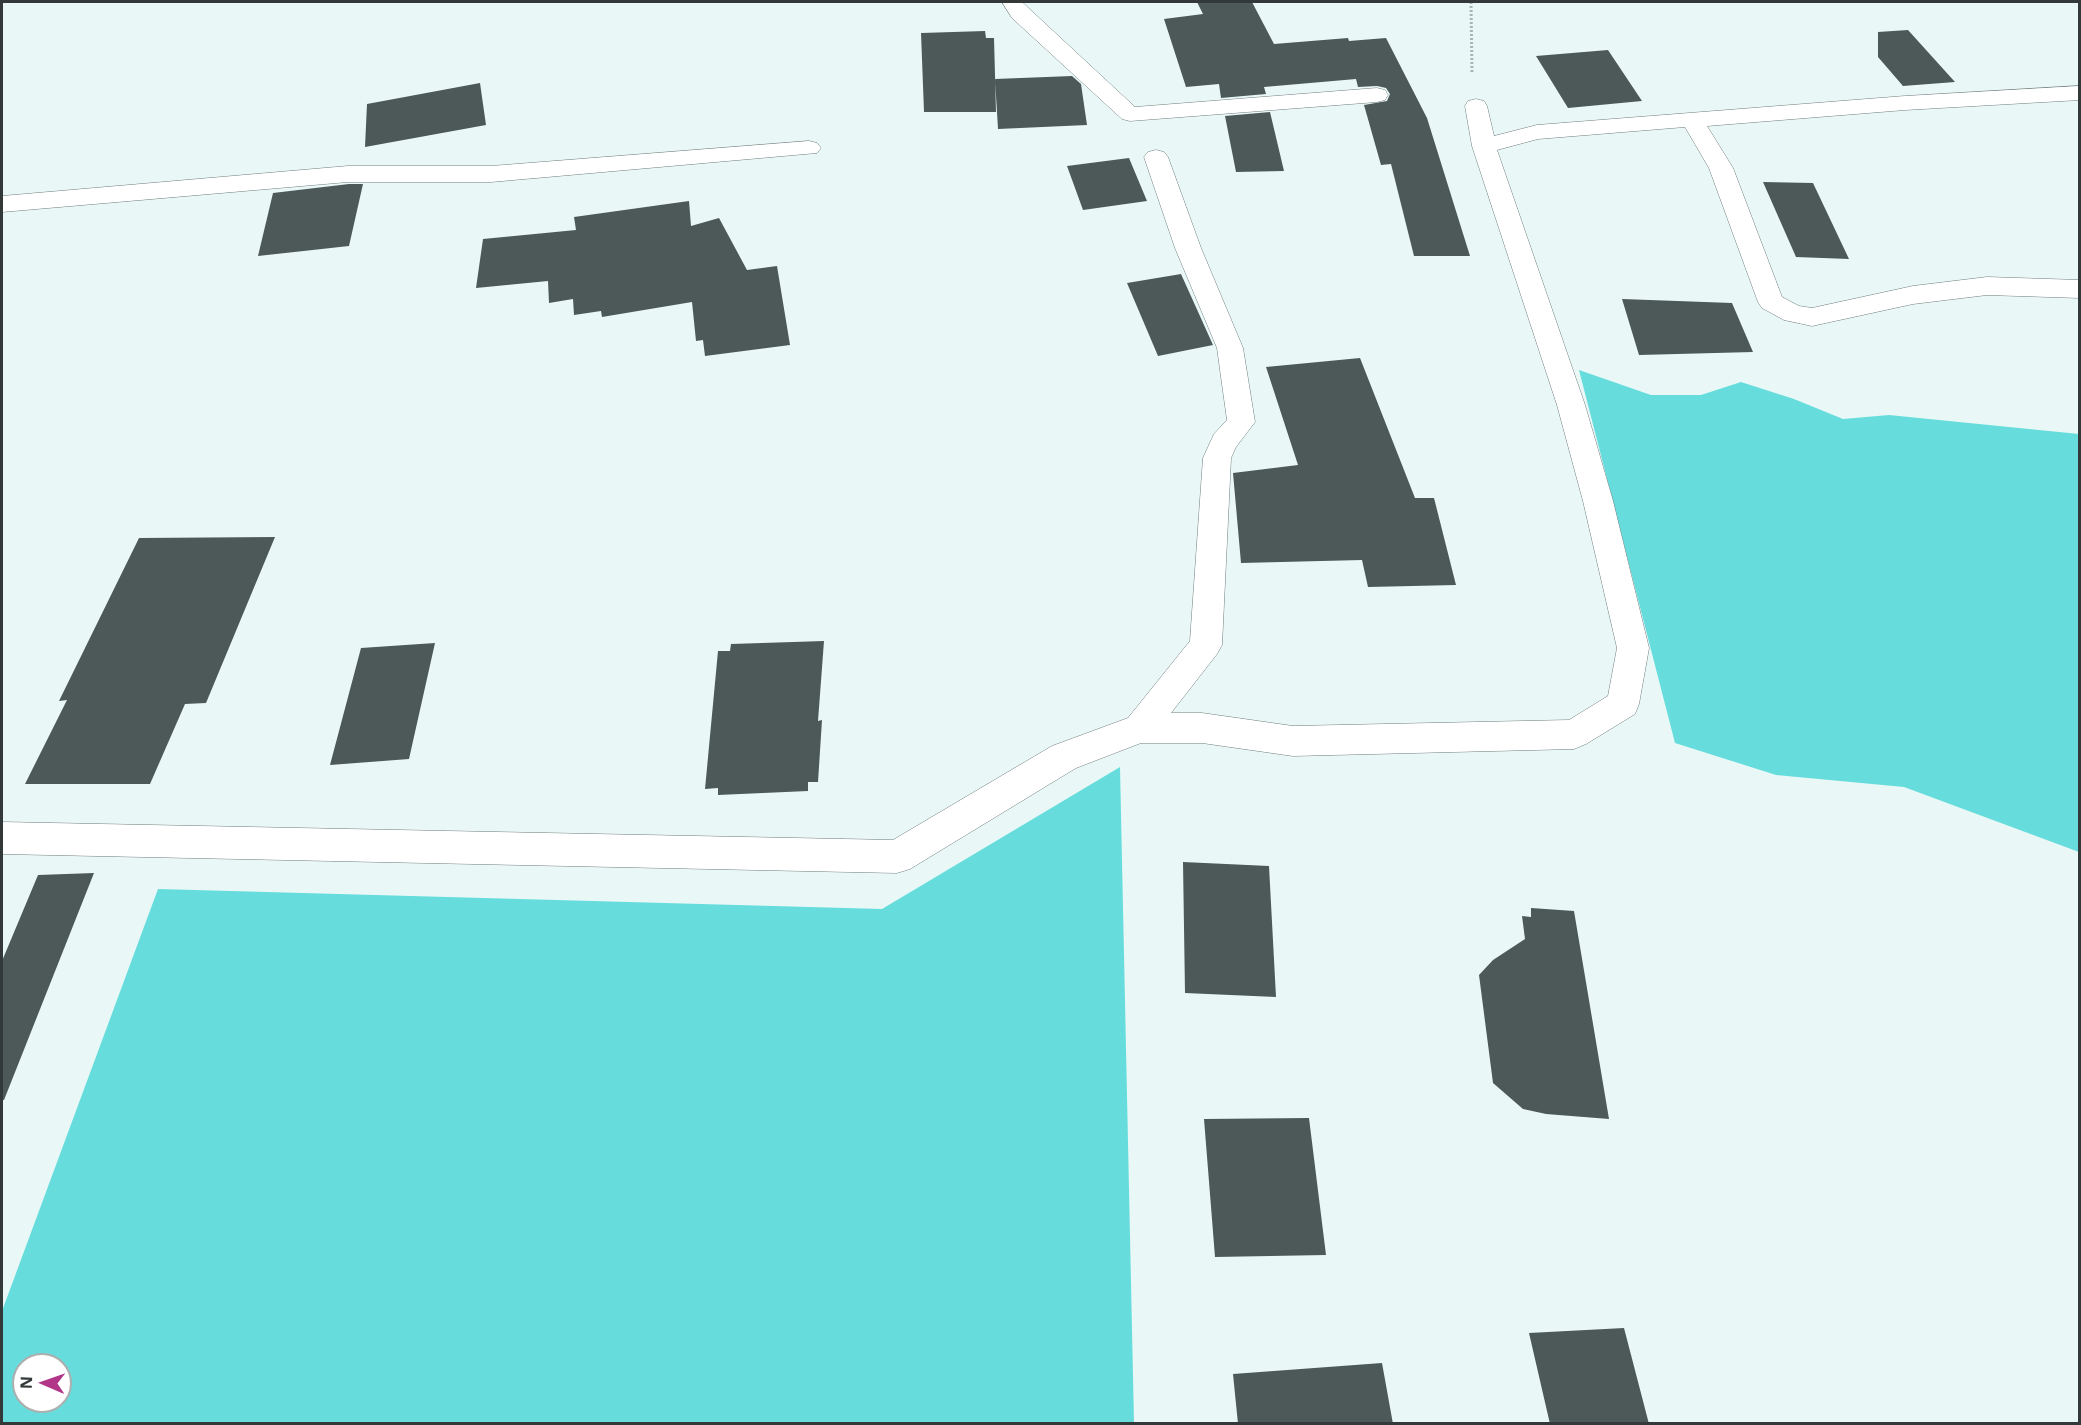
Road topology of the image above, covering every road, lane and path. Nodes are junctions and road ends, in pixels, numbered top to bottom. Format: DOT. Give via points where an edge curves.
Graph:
graph roads {
  1 [pos="1012,2"];
  2 [pos="1471,2"];
  3 [pos="2079,93"];
  4 [pos="1377,95"];
  5 [pos="1476,106"];
  6 [pos="1692,120"];
  7 [pos="1484,146"];
  8 [pos="809,148"];
  9 [pos="1156,157"];
  10 [pos="2,204"];
  11 [pos="2079,289"];
  12 [pos="1140,728"];
  13 [pos="2,838"];
  1 -- 4 [label="street" via="1020,14 1130,114"];
  2 -- 5 [label="path" via="1470,50"];
  3 -- 6 [label="street"];
  5 -- 7 [label="street"];
  6 -- 7 [label="street" via="1537,132"];
  6 -- 11 [label="street" via="1721,168 1771,302 1792,314 1812,317 1913,295 1987,286"];
  7 -- 12 [label="street" via="1571,405 1598,501 1633,648 1623,704 1574,734 1293,741 1202,728"];
  8 -- 10 [label="street" via="491,174 348,174"];
  9 -- 12 [label="street" via="1188,248 1230,348 1241,422 1224,442 1217,459 1206,645"];
  12 -- 13 [label="street" via="1064,757 897,857"];
}
